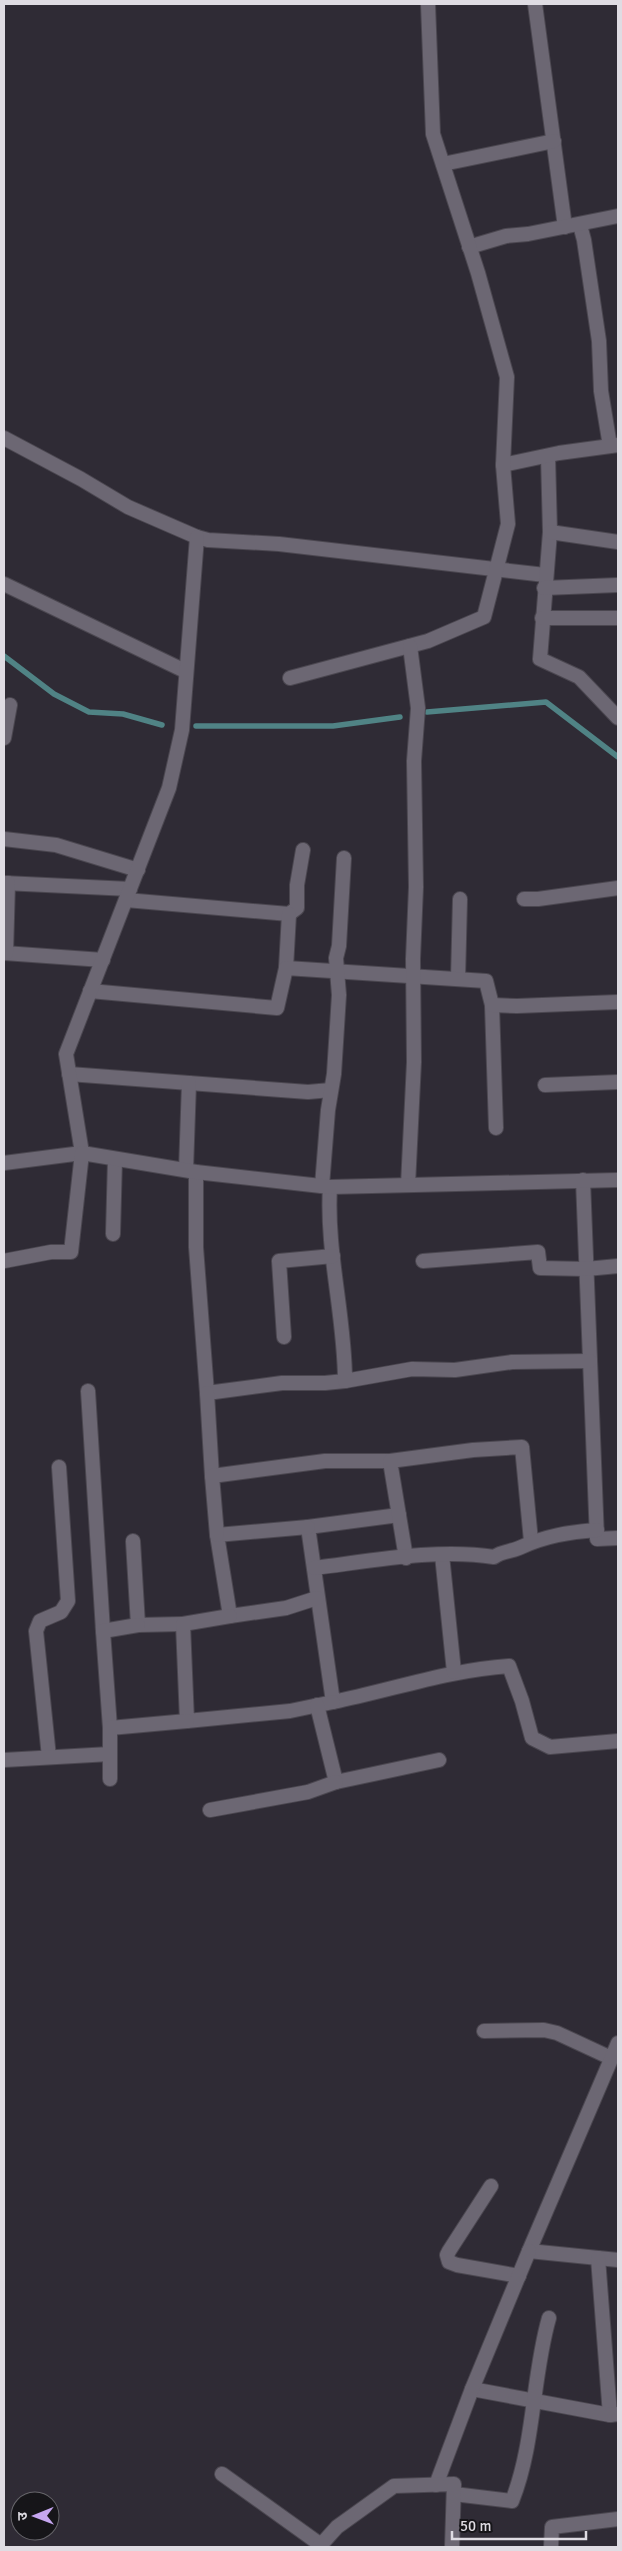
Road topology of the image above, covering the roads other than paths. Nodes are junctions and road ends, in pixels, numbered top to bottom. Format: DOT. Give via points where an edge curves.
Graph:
graph roads {
  1 [pos="428,4"];
  2 [pos="535,4"];
  3 [pos="554,142"];
  4 [pos="443,164"];
  5 [pos="618,216"];
  6 [pos="580,224"];
  7 [pos="565,227"];
  8 [pos="469,247"];
  9 [pos="4,438"];
  10 [pos="614,446"];
  11 [pos="548,456"];
  12 [pos="504,465"];
  13 [pos="550,532"];
  14 [pos="197,538"];
  15 [pos="618,542"];
  16 [pos="496,570"];
  17 [pos="545,581"];
  18 [pos="4,584"];
  19 [pos="618,585"];
  20 [pos="542,618"];
  21 [pos="618,618"];
  22 [pos="410,646"];
  23 [pos="185,671"];
  24 [pos="290,678"];
  25 [pos="10,705"];
  26 [pos="618,718"];
  27 [pos="4,738"];
  28 [pos="4,839"];
  29 [pos="303,850"];
  30 [pos="344,858"];
  31 [pos="138,870"];
  32 [pos="6,883"];
  33 [pos="618,888"];
  34 [pos="128,894"];
  35 [pos="460,899"];
  36 [pos="524,899"];
  37 [pos="289,914"];
  38 [pos="5,953"];
  39 [pos="103,960"];
  40 [pos="286,968"];
  41 [pos="336,971"];
  42 [pos="414,976"];
  43 [pos="458,979"];
  44 [pos="90,991"];
  45 [pos="618,1002"];
  46 [pos="492,1005"];
  47 [pos="69,1074"];
  48 [pos="618,1082"];
  49 [pos="189,1083"];
  50 [pos="544,1085"];
  51 [pos="331,1090"];
  52 [pos="496,1128"];
  53 [pos="82,1153"];
  54 [pos="115,1159"];
  55 [pos="4,1163"];
  56 [pos="191,1171"];
  57 [pos="583,1180"];
  58 [pos="618,1180"];
  59 [pos="408,1185"];
  60 [pos="326,1186"];
  61 [pos="113,1234"];
  62 [pos="333,1256"];
  63 [pos="4,1261"];
  64 [pos="423,1261"];
  65 [pos="618,1266"];
  66 [pos="586,1269"];
  67 [pos="284,1337"];
  68 [pos="590,1360"];
  69 [pos="345,1380"];
  70 [pos="88,1391"];
  71 [pos="207,1393"];
  72 [pos="390,1461"];
  73 [pos="59,1467"];
  74 [pos="212,1476"];
  75 [pos="399,1515"];
  76 [pos="308,1527"];
  77 [pos="597,1530"];
  78 [pos="217,1535"];
  79 [pos="618,1538"];
  80 [pos="133,1541"];
  81 [pos="532,1541"];
  82 [pos="442,1555"];
  83 [pos="406,1558"];
  84 [pos="314,1568"];
  85 [pos="317,1598"];
  86 [pos="230,1616"];
  87 [pos="183,1624"];
  88 [pos="138,1626"];
  89 [pos="103,1631"];
  90 [pos="454,1672"];
  91 [pos="333,1702"];
  92 [pos="317,1705"];
  93 [pos="187,1722"];
  94 [pos="110,1728"];
  95 [pos="618,1741"];
  96 [pos="110,1754"];
  97 [pos="49,1757"];
  98 [pos="4,1760"];
  99 [pos="439,1760"];
  100 [pos="110,1780"];
  101 [pos="336,1782"];
  102 [pos="210,1810"];
  103 [pos="484,2030"];
  104 [pos="618,2042"];
  105 [pos="611,2058"];
  106 [pos="491,2186"];
  107 [pos="529,2251"];
  108 [pos="598,2258"];
  109 [pos="618,2260"];
  110 [pos="519,2276"];
  111 [pos="550,2318"];
  112 [pos="472,2389"];
  113 [pos="534,2401"];
  114 [pos="614,2414"];
  115 [pos="222,2474"];
  116 [pos="436,2485"];
  117 [pos="454,2494"];
  118 [pos="618,2519"];
  119 [pos="320,2546"];
  120 [pos="452,2547"];
  121 [pos="551,2547"];
  1 -- 4 [label="street" via="433,134"];
  2 -- 3 [label="street"];
  3 -- 4 [label="street"];
  3 -- 7 [label="street"];
  4 -- 8 [label="street"];
  5 -- 6 [label="street"];
  6 -- 7 [label="street"];
  6 -- 10 [label="street" via="599,341 601,391"];
  7 -- 8 [label="street" via="506,236"];
  8 -- 12 [label="street" via="507,377"];
  9 -- 14 [label="street" via="128,507"];
  10 -- 11 [label="street"];
  11 -- 12 [label="street"];
  11 -- 13 [label="street"];
  12 -- 16 [label="street" via="508,524"];
  13 -- 15 [label="street"];
  13 -- 17 [label="street"];
  14 -- 16 [label="street" via="279,544"];
  14 -- 23 [label="street"];
  16 -- 17 [label="street"];
  16 -- 22 [label="street" via="484,617 428,642"];
  17 -- 19 [label="street"];
  17 -- 20 [label="street"];
  18 -- 23 [label="street"];
  20 -- 21 [label="street"];
  20 -- 26 [label="street" via="540,659 579,677"];
  22 -- 24 [label="street"];
  22 -- 42 [label="street" via="418,708 414,761"];
  23 -- 31 [label="street" via="182,730 169,788"];
  25 -- 27 [label="street"];
  28 -- 31 [label="street" via="56,845"];
  29 -- 37 [label="street" via="297,908"];
  30 -- 41 [label="street"];
  31 -- 34 [label="street"];
  32 -- 34 [label="street"];
  32 -- 38 [label="street"];
  33 -- 36 [label="street"];
  34 -- 37 [label="street"];
  34 -- 39 [label="street"];
  35 -- 43 [label="street"];
  37 -- 40 [label="street"];
  38 -- 39 [label="street"];
  39 -- 44 [label="street"];
  40 -- 41 [label="street"];
  40 -- 44 [label="street" via="277,1008"];
  41 -- 42 [label="street"];
  41 -- 51 [label="street" via="339,995"];
  42 -- 43 [label="street"];
  42 -- 59 [label="street"];
  43 -- 46 [label="street" via="486,980"];
  44 -- 47 [label="street" via="66,1054"];
  45 -- 46 [label="street"];
  46 -- 52 [label="street"];
  47 -- 49 [label="street"];
  47 -- 53 [label="street"];
  48 -- 50 [label="street"];
  49 -- 51 [label="street" via="308,1092"];
  49 -- 56 [label="street"];
  51 -- 60 [label="street"];
  53 -- 54 [label="street"];
  53 -- 55 [label="street"];
  53 -- 63 [label="street" via="71,1252 51,1252"];
  54 -- 56 [label="street"];
  54 -- 61 [label="street"];
  56 -- 60 [label="street"];
  56 -- 71 [label="street"];
  57 -- 58 [label="street"];
  57 -- 59 [label="street"];
  57 -- 66 [label="street"];
  59 -- 60 [label="street"];
  60 -- 62 [label="street"];
  62 -- 67 [label="street" via="279,1261"];
  62 -- 69 [label="street" via="345,1340"];
  64 -- 66 [label="street" via="538,1252 540,1268"];
  65 -- 66 [label="street"];
  66 -- 68 [label="street"];
  68 -- 69 [label="street" via="512,1362 455,1370 412,1369"];
  68 -- 77 [label="street"];
  69 -- 71 [label="street" via="282,1383"];
  70 -- 89 [label="street"];
  71 -- 74 [label="street"];
  72 -- 74 [label="street" via="325,1461"];
  72 -- 75 [label="street"];
  72 -- 81 [label="street" via="522,1447"];
  73 -- 97 [label="street" via="68,1601 61,1612 40,1621 36,1631"];
  74 -- 78 [label="street"];
  75 -- 76 [label="street"];
  75 -- 83 [label="street"];
  76 -- 78 [label="street"];
  76 -- 84 [label="street"];
  77 -- 79 [label="street" via="597,1539"];
  77 -- 81 [label="street" via="563,1533"];
  78 -- 86 [label="street"];
  80 -- 88 [label="street"];
  81 -- 82 [label="street" via="494,1557"];
  82 -- 83 [label="street"];
  82 -- 90 [label="street"];
  83 -- 84 [label="street"];
  84 -- 85 [label="street"];
  85 -- 86 [label="street" via="286,1608"];
  85 -- 91 [label="street"];
  86 -- 87 [label="street"];
  87 -- 88 [label="street"];
  87 -- 93 [label="street"];
  88 -- 89 [label="street"];
  89 -- 94 [label="street"];
  90 -- 91 [label="street"];
  90 -- 95 [label="street" via="509,1666 532,1738 550,1747"];
  91 -- 92 [label="street"];
  92 -- 93 [label="street" via="262,1715"];
  92 -- 101 [label="street"];
  93 -- 94 [label="street"];
  94 -- 96 [label="street"];
  96 -- 97 [label="street"];
  96 -- 100 [label="street"];
  97 -- 98 [label="street"];
  99 -- 101 [label="street"];
  101 -- 102 [label="street" via="308,1792"];
  103 -- 105 [label="street" via="544,2030"];
  104 -- 105 [label="street"];
  105 -- 107 [label="street"];
  106 -- 110 [label="street" via="449,2251 449,2262"];
  107 -- 108 [label="street"];
  107 -- 110 [label="street"];
  108 -- 109 [label="street"];
  108 -- 114 [label="street"];
  110 -- 112 [label="street"];
  111 -- 113 [label="street" via="541,2345"];
  112 -- 113 [label="street"];
  112 -- 116 [label="street"];
  113 -- 114 [label="street"];
  113 -- 117 [label="street" via="519,2483 512,2501"];
  115 -- 119 [label="street"];
  116 -- 117 [label="street" via="454,2484"];
  116 -- 119 [label="street" via="394,2486 337,2528"];
  117 -- 120 [label="street"];
  118 -- 121 [label="street" via="552,2528"];
}
